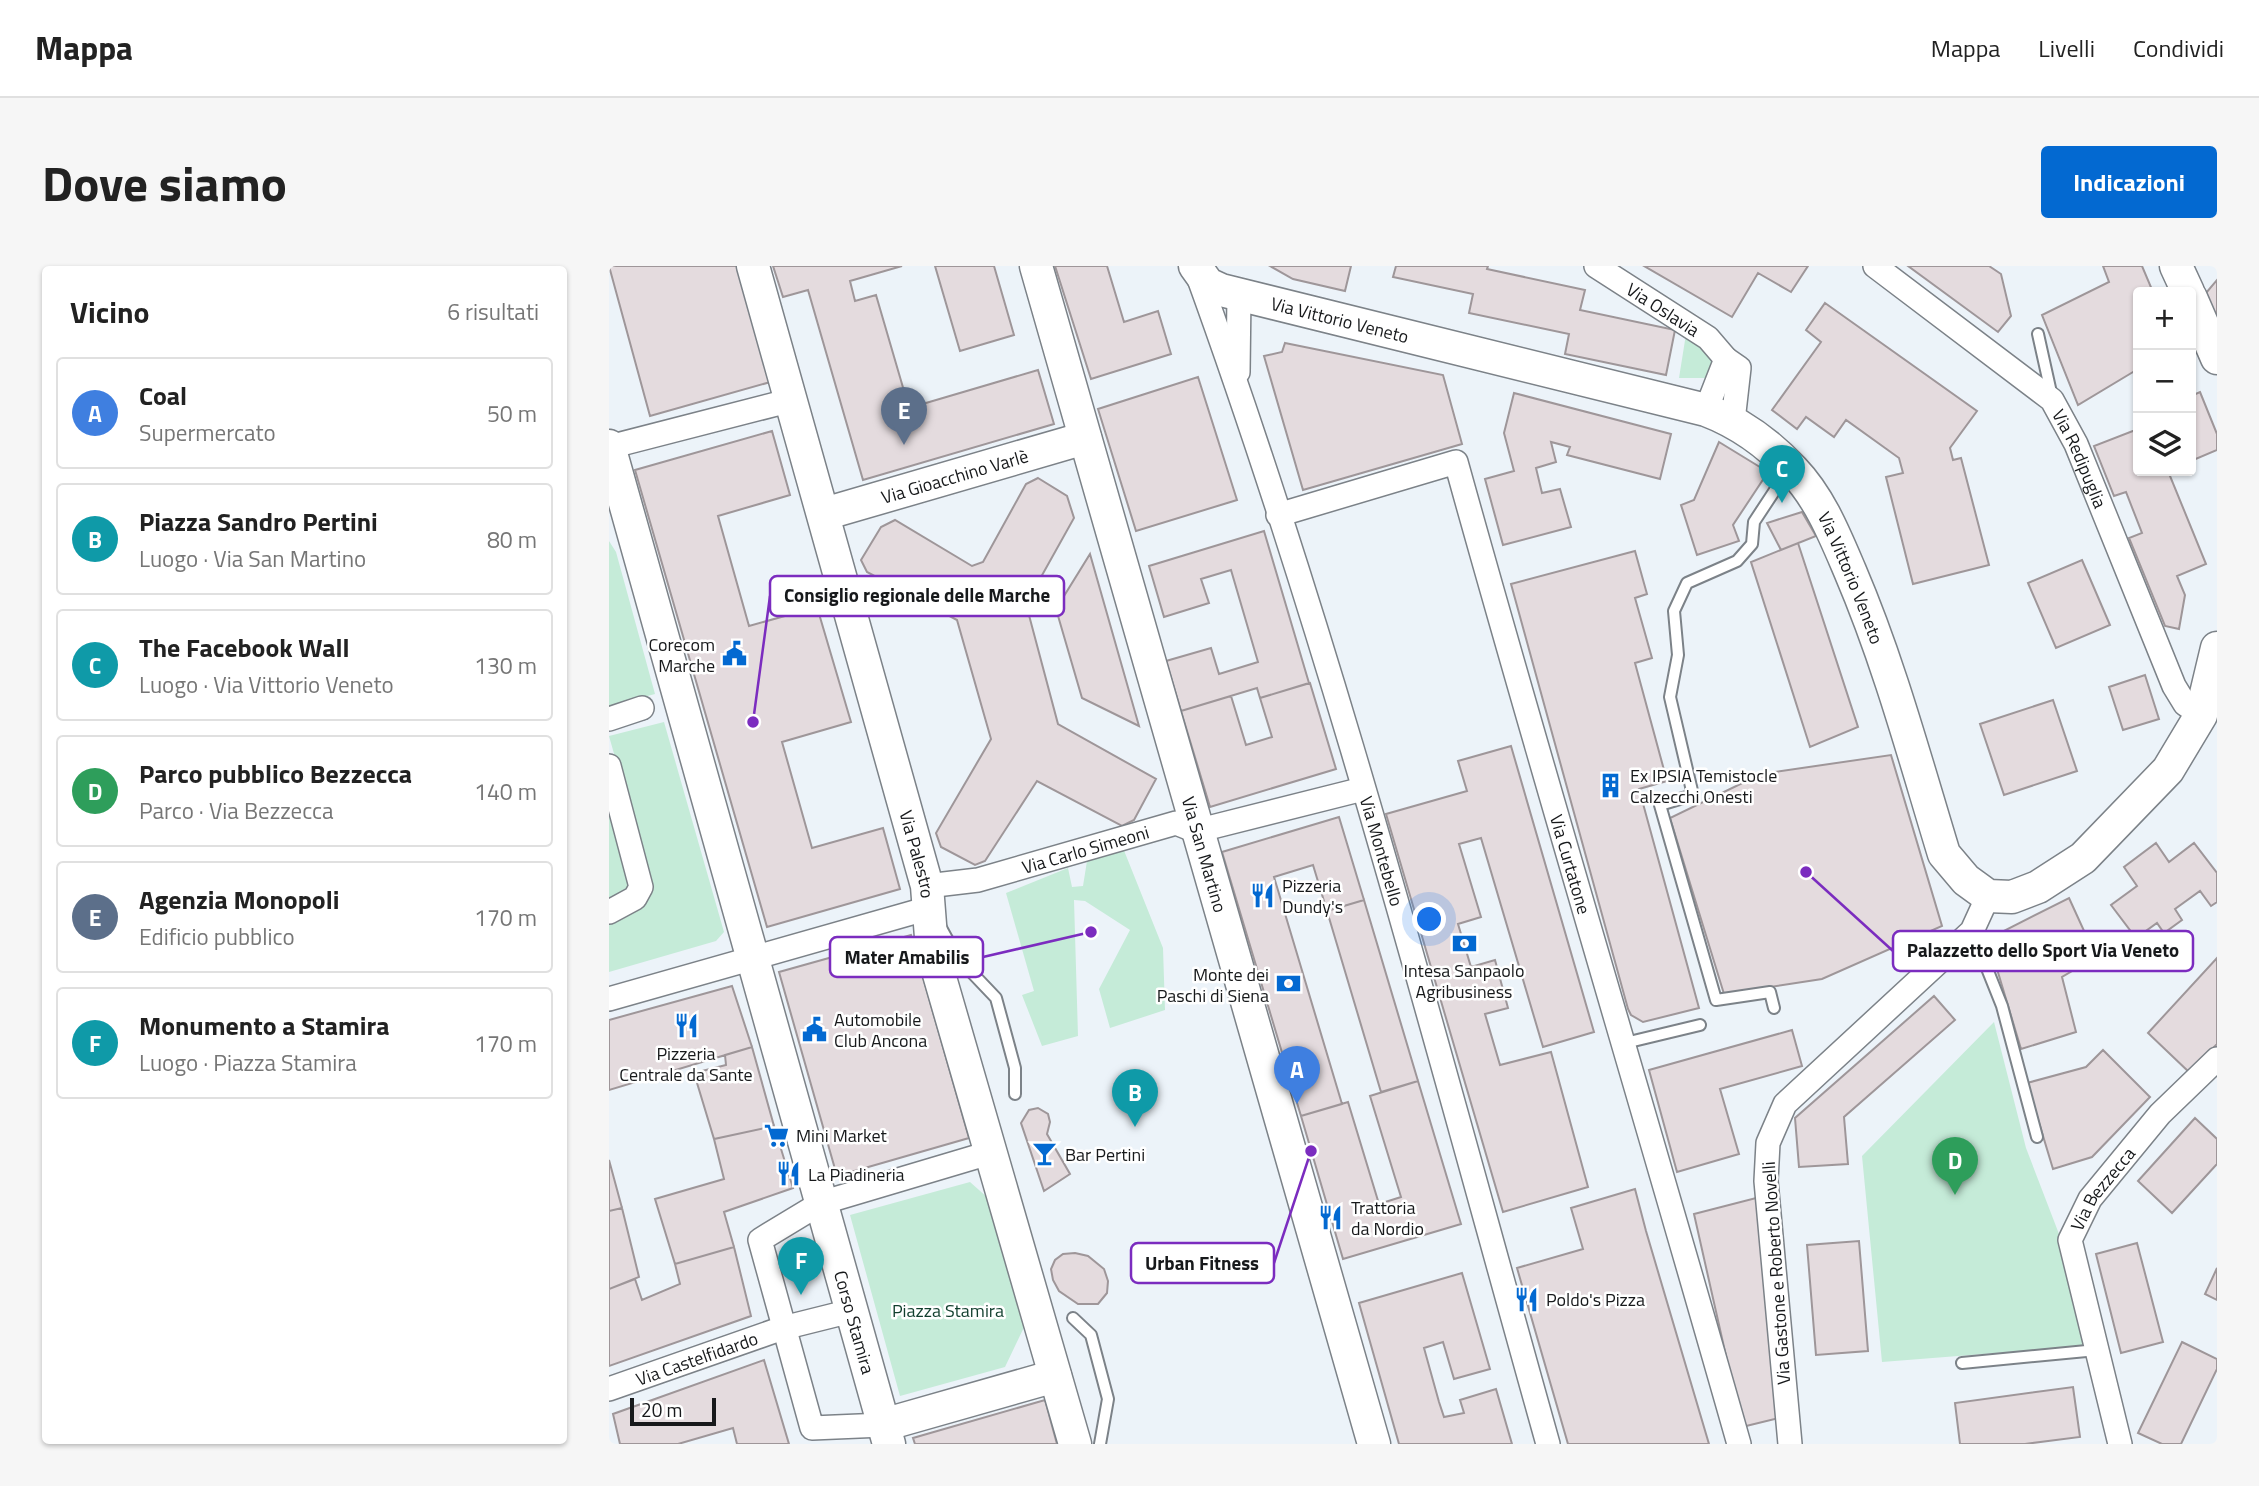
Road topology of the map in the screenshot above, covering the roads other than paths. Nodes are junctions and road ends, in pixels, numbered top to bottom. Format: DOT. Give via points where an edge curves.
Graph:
graph roads {
  1 [pos="753,266"];
  2 [pos="1036,266"];
  3 [pos="1596,266"];
  4 [pos="1875,266"];
  5 [pos="2176,266"];
  6 [pos="1201,268"];
  7 [pos="2186,287"];
  8 [pos="1239,295"];
  9 [pos="2196,310"];
  10 [pos="2038,334"];
  11 [pos="2217,358"];
  12 [pos="1238,385"];
  13 [pos="792,400"];
  14 [pos="2052,400"];
  15 [pos="1720,415"];
  16 [pos="1086,438"];
  17 [pos="609,446"];
  18 [pos="1795,471"];
  19 [pos="824,514"];
  20 [pos="1278,515"];
  21 [pos="2217,648"];
  22 [pos="642,708"];
  23 [pos="2201,715"];
  24 [pos="609,719"];
  25 [pos="609,766"];
  26 [pos="1363,789"];
  27 [pos="1196,831"];
  28 [pos="1987,896"];
  29 [pos="928,897"];
  30 [pos="609,912"];
  31 [pos="1972,932"];
  32 [pos="753,958"];
  33 [pos="609,999"];
  34 [pos="1774,1008"];
  35 [pos="1700,1025"];
  36 [pos="1625,1043"];
  37 [pos="2217,1059"];
  38 [pos="1015,1094"];
  39 [pos="2037,1137"];
  40 [pos="989,1153"];
  41 [pos="821,1203"];
  42 [pos="851,1311"];
  43 [pos="1073,1318"];
  44 [pos="783,1328"];
  45 [pos="2097,1350"];
  46 [pos="1962,1363"];
  47 [pos="1055,1376"];
  48 [pos="609,1389"];
  49 [pos="886,1434"];
  50 [pos="1075,1444"];
  51 [pos="1100,1444"];
  52 [pos="1374,1444"];
  53 [pos="1548,1444"];
  54 [pos="1739,1444"];
  55 [pos="1790,1444"];
  56 [pos="2120,1444"];
  1 -- 13 [label="street, Via Palestro"];
  2 -- 16 [label="street, Via San Martino"];
  3 -- 15 [label="street, Via Oslavia" via="1708,338 1726,359"];
  4 -- 14 [label="street, Via Redipuglia"];
  5 -- 7 [label="street"];
  6 -- 8 [label="street, Via Montebello" via="1208,284"];
  6 -- 12 [label="street, Via Montebello"];
  8 -- 12 [label="street, Via Montebello"];
  8 -- 15 [label="street, Via Vittorio Veneto"];
  9 -- 11 [label="street"];
  10 -- 14 [label="lane"];
  12 -- 20 [label="street, Via Montebello"];
  13 -- 17 [label="street"];
  13 -- 19 [label="street, Via Palestro"];
  14 -- 23 [label="street, Via Redipuglia" via="2076,444 2174,686 2185,704"];
  15 -- 18 [label="street, Via Vittorio Veneto"];
  16 -- 19 [label="street, Via Gioacchino Varlè"];
  16 -- 27 [label="street, Via San Martino"];
  17 -- 32 [label="street, Corso Stamira"];
  18 -- 28 [label="street, Via Vittorio Veneto" via="1828,518 1871,619 1944,854"];
  18 -- 34 [label="lane" via="1775,490 1754,522 1752,544 1737,561 1687,583 1674,611 1678,655 1670,697 1693,795 1660,805 1716,1000 1770,992"];
  19 -- 29 [label="street, Via Palestro"];
  20 -- 26 [label="street, Via Montebello"];
  20 -- 36 [label="street, Via Curtatone" via="1456,462"];
  21 -- 23 [label="street"];
  22 -- 24 [label="street"];
  23 -- 28 [label="street" via="2168,771 2083,858 2013,897"];
  25 -- 30 [label="street" via="641,887 635,898"];
  26 -- 27 [label="street, Via Carlo Simeoni"];
  26 -- 53 [label="street, Via Montebello"];
  27 -- 29 [label="street, Via Carlo Simeoni" via="1176,823"];
  27 -- 52 [label="street, Via San Martino"];
  28 -- 31 [label="street, Via Gastone e Roberto Novelli"];
  29 -- 32 [label="street, Via Carlo Simeoni"];
  29 -- 38 [label="lane" via="957,957 996,998 1015,1068"];
  29 -- 40 [label="street, Via Palestro" via="932,950"];
  31 -- 39 [label="lane" via="2002,1006"];
  31 -- 55 [label="street, Via Gastone e Roberto Novelli" via="1785,1104 1767,1143 1766,1181"];
  32 -- 33 [label="street, Via Carlo Simeoni"];
  32 -- 41 [label="street, Corso Stamira"];
  35 -- 36 [label="lane"];
  36 -- 54 [label="street, Via Curtatone"];
  37 -- 45 [label="street, Via Bezzecca" via="2161,1114 2090,1199 2070,1240"];
  40 -- 41 [label="street"];
  40 -- 47 [label="street, Via Palestro"];
  41 -- 42 [label="street, Corso Stamira"];
  41 -- 44 [label="street" via="760,1240"];
  42 -- 44 [label="street"];
  42 -- 49 [label="street, Corso Stamira"];
  43 -- 51 [label="lane" via="1091,1335 1108,1399"];
  44 -- 48 [label="street, Via Castelfidardo"];
  44 -- 49 [label="street" via="812,1427"];
  45 -- 46 [label="lane"];
  45 -- 56 [label="street, Via Bezzecca"];
  47 -- 49 [label="street"];
  47 -- 50 [label="street, Via Palestro"];
}
